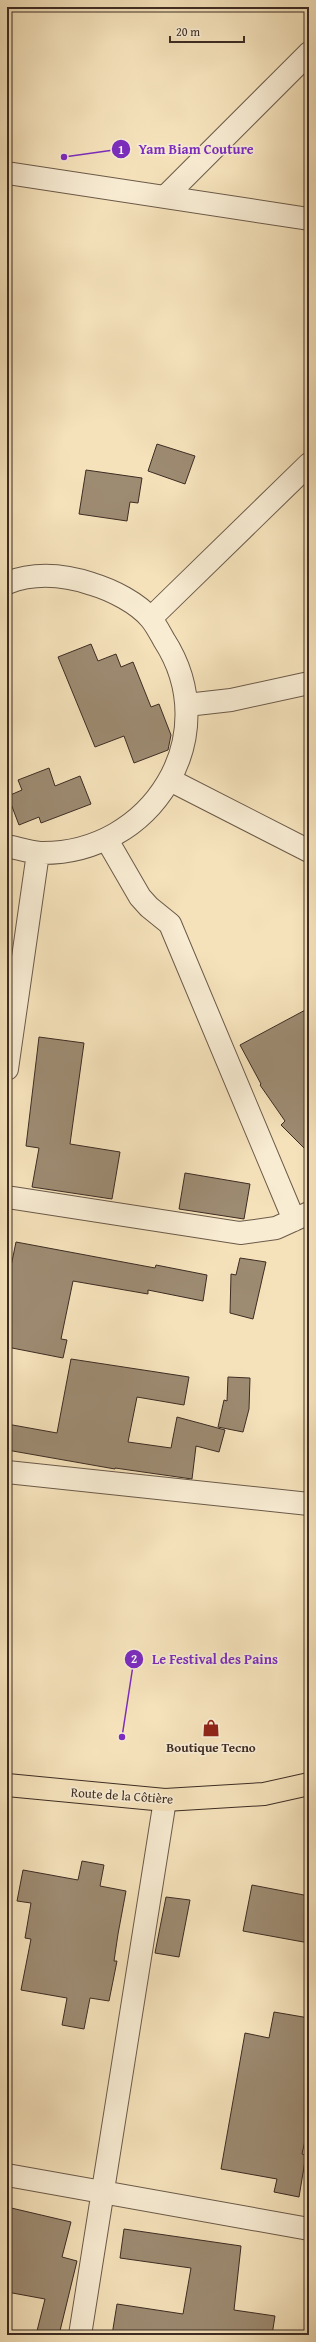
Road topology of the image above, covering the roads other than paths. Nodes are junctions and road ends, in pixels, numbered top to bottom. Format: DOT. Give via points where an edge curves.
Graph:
graph roads {
  1 [pos="309,53"];
  2 [pos="7,173"];
  3 [pos="165,197"];
  4 [pos="309,219"];
  5 [pos="309,464"];
  6 [pos="7,583"];
  7 [pos="151,618"];
  8 [pos="309,683"];
  9 [pos="187,706"];
  10 [pos="170,780"];
  11 [pos="107,840"];
  12 [pos="7,846"];
  13 [pos="309,851"];
  14 [pos="38,853"];
  15 [pos="7,1069"];
  16 [pos="7,1197"];
  17 [pos="301,1217"];
  18 [pos="7,1472"];
  19 [pos="309,1504"];
  20 [pos="309,1784"];
  21 [pos="7,1785"];
  22 [pos="165,1800"];
  23 [pos="7,2174"];
  24 [pos="104,2191"];
  25 [pos="309,2229"];
  26 [pos="80,2335"];
  1 -- 3 [label="street"];
  2 -- 3 [label="street"];
  3 -- 4 [label="street"];
  5 -- 7 [label="street"];
  6 -- 7 [label="street" via="21,577 68,576 113,590"];
  7 -- 9 [label="street" via="177,659"];
  8 -- 9 [label="street" via="231,700"];
  9 -- 10 [label="street" via="184,744"];
  10 -- 11 [label="street" via="143,815"];
  10 -- 13 [label="street"];
  11 -- 14 [label="street" via="74,850"];
  11 -- 17 [label="street" via="140,897 170,924"];
  12 -- 14 [label="street"];
  14 -- 15 [label="street"];
  16 -- 17 [label="street" via="240,1233 276,1228"];
  18 -- 19 [label="street"];
  20 -- 22 [label="main road, Route de la Côtière" via="264,1794"];
  21 -- 22 [label="main road, Route de la Côtière"];
  22 -- 24 [label="street"];
  23 -- 24 [label="street"];
  24 -- 25 [label="street"];
  24 -- 26 [label="street"];
}
